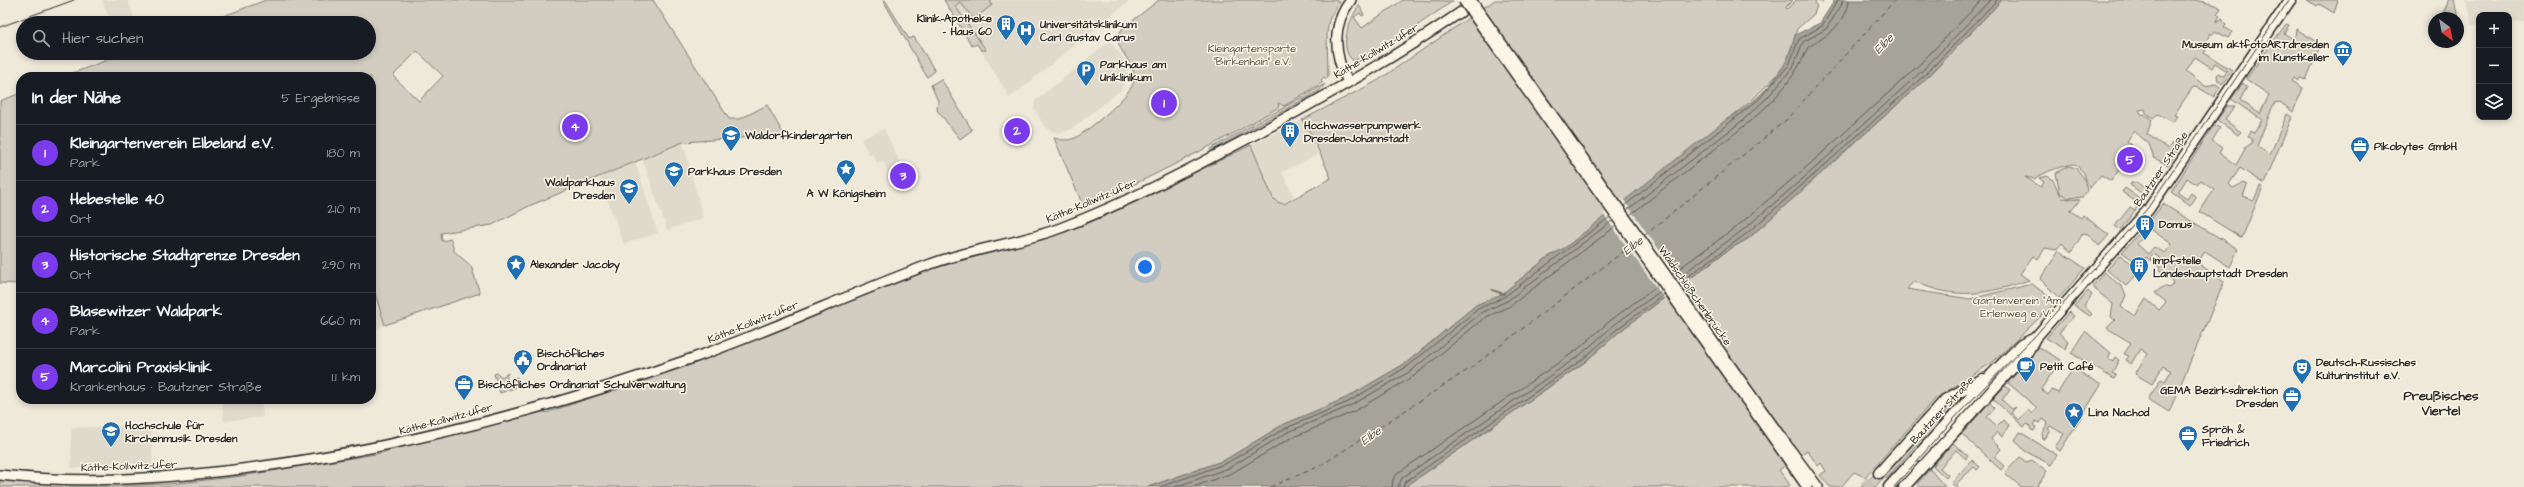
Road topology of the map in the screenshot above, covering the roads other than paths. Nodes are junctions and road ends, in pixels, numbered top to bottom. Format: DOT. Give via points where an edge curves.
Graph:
graph roads {
  1 [pos="1351,0"];
  2 [pos="1463,0"];
  3 [pos="1471,0"];
  4 [pos="2290,0"];
  5 [pos="1461,12"];
  6 [pos="1348,82"];
  7 [pos="2035,338"];
  8 [pos="1992,374"];
  9 [pos="1942,403"];
  10 [pos="1959,408"];
  11 [pos="1961,424"];
  12 [pos="1794,461"];
  13 [pos="1879,472"];
  14 [pos="0,475"];
  15 [pos="1808,487"];
  16 [pos="1818,487"];
  17 [pos="1889,487"];
  18 [pos="1904,487"];
  1 -- 6 [label="main road" via="1342,16 1336,40 1340,66"];
  2 -- 12 [label="main road, Waldschlößchenbrücke, bridge"];
  3 -- 12 [label="main road, Waldschlößchenbrücke, bridge"];
  4 -- 7 [label="main road, Bautzner Straße" via="2148,210"];
  5 -- 6 [label="main road, Käthe-Kollwitz-Ufer"];
  6 -- 14 [label="main road, Käthe-Kollwitz-Ufer" via="1204,162 1059,229 930,264 692,358 564,399 422,439 261,467 181,476 102,480"];
  7 -- 8 [label="main road, Bautzner Straße" via="2021,345"];
  7 -- 11 [label="main road, Bautzner Straße" via="2028,351"];
  8 -- 9 [label="main road"];
  8 -- 10 [label="main road, Bautzner Straße"];
  9 -- 10 [label="main road" via="1952,403"];
  9 -- 13 [label="main road"];
  10 -- 11 [label="main road" via="1962,415"];
  10 -- 17 [label="main road, Bautzner Straße"];
  11 -- 18 [label="main road, Bautzner Straße"];
  12 -- 15 [label="main road, Waldschlößchenbrücke"];
  12 -- 16 [label="main road, Waldschlößchenbrücke"];
}
